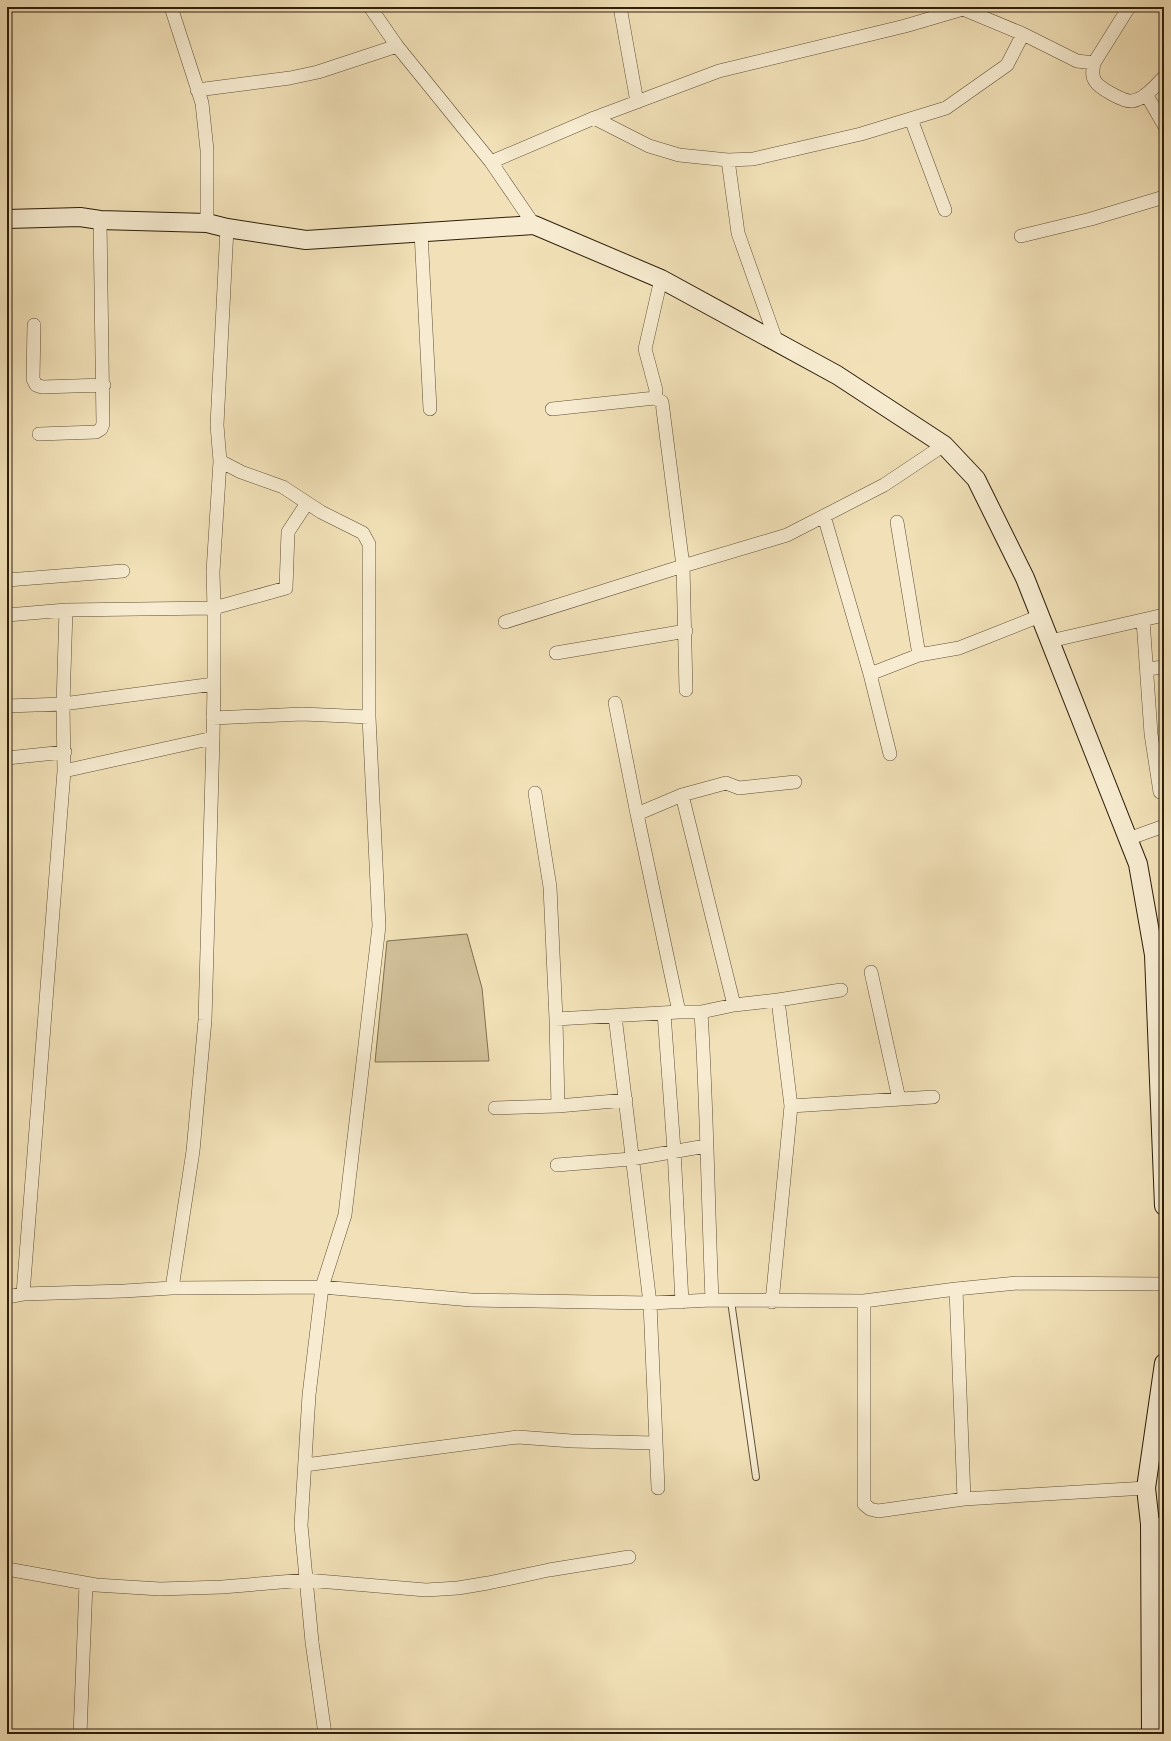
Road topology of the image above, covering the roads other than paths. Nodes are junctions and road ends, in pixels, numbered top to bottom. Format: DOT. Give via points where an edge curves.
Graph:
graph roads {
  1 [pos="171,7"];
  2 [pos="370,7"];
  3 [pos="620,7"];
  4 [pos="1129,7"];
  5 [pos="1023,34"];
  6 [pos="397,46"];
  7 [pos="1094,63"];
  8 [pos="1164,77"];
  9 [pos="197,90"];
  10 [pos="1146,94"];
  11 [pos="637,102"];
  12 [pos="1162,117"];
  13 [pos="594,118"];
  14 [pos="911,119"];
  15 [pos="728,160"];
  16 [pos="491,162"];
  17 [pos="1164,197"];
  18 [pos="945,210"];
  19 [pos="7,219"];
  20 [pos="100,220"];
  21 [pos="207,223"];
  22 [pos="534,225"];
  23 [pos="227,228"];
  24 [pos="421,232"];
  25 [pos="1021,236"];
  26 [pos="661,279"];
  27 [pos="34,324"];
  28 [pos="777,343"];
  29 [pos="104,385"];
  30 [pos="655,398"];
  31 [pos="430,409"];
  32 [pos="552,409"];
  33 [pos="39,434"];
  34 [pos="944,445"];
  35 [pos="220,461"];
  36 [pos="307,503"];
  37 [pos="824,516"];
  38 [pos="897,522"];
  39 [pos="683,566"];
  40 [pos="123,571"];
  41 [pos="7,580"];
  42 [pos="214,608"];
  43 [pos="66,610"];
  44 [pos="7,615"];
  45 [pos="1164,615"];
  46 [pos="1040,616"];
  47 [pos="1143,620"];
  48 [pos="505,622"];
  49 [pos="686,630"];
  50 [pos="1050,641"];
  51 [pos="556,653"];
  52 [pos="919,655"];
  53 [pos="1164,667"];
  54 [pos="1147,669"];
  55 [pos="870,674"];
  56 [pos="214,684"];
  57 [pos="686,690"];
  58 [pos="615,703"];
  59 [pos="63,704"];
  60 [pos="7,706"];
  61 [pos="369,717"];
  62 [pos="213,718"];
  63 [pos="213,738"];
  64 [pos="64,752"];
  65 [pos="890,754"];
  66 [pos="7,758"];
  67 [pos="64,771"];
  68 [pos="795,782"];
  69 [pos="1160,792"];
  70 [pos="535,793"];
  71 [pos="682,795"];
  72 [pos="637,814"];
  73 [pos="1164,826"];
  74 [pos="1128,839"];
  75 [pos="871,972"];
  76 [pos="841,990"];
  77 [pos="778,1000"];
  78 [pos="734,1005"];
  79 [pos="679,1012"];
  80 [pos="701,1012"];
  81 [pos="664,1013"];
  82 [pos="615,1016"];
  83 [pos="556,1019"];
  84 [pos="1160,1029"];
  85 [pos="933,1097"];
  86 [pos="899,1099"];
  87 [pos="626,1100"];
  88 [pos="558,1106"];
  89 [pos="791,1106"];
  90 [pos="495,1108"];
  91 [pos="706,1146"];
  92 [pos="674,1150"];
  93 [pos="631,1160"];
  94 [pos="556,1165"];
  95 [pos="1164,1206"];
  96 [pos="1164,1284"];
  97 [pos="322,1287"];
  98 [pos="172,1288"];
  99 [pos="956,1289"];
  100 [pos="23,1294"];
  101 [pos="7,1297"];
  102 [pos="712,1300"];
  103 [pos="864,1301"];
  104 [pos="682,1302"];
  105 [pos="731,1302"];
  106 [pos="772,1302"];
  107 [pos="650,1303"];
  108 [pos="1164,1363"];
  109 [pos="1160,1428"];
  110 [pos="655,1443"];
  111 [pos="305,1465"];
  112 [pos="756,1477"];
  113 [pos="658,1488"];
  114 [pos="1146,1488"];
  115 [pos="964,1499"];
  116 [pos="1157,1524"];
  117 [pos="629,1557"];
  118 [pos="7,1569"];
  119 [pos="306,1580"];
  120 [pos="86,1584"];
  121 [pos="80,1734"];
  122 [pos="325,1734"];
  123 [pos="1152,1734"];
  1 -- 9 [label="street"];
  2 -- 6 [label="street"];
  3 -- 11 [label="street"];
  4 -- 7 [label="street"];
  5 -- 7 [label="street" via="1077,61"];
  5 -- 11 [label="street" via="964,9 905,26 719,71"];
  5 -- 14 [label="street" via="1007,64 946,108"];
  6 -- 9 [label="street" via="318,72"];
  6 -- 16 [label="street"];
  7 -- 10 [label="street" via="1092,73 1095,82 1122,100 1131,101"];
  8 -- 10 [label="street"];
  9 -- 21 [label="street" via="202,103 207,150"];
  10 -- 12 [label="street"];
  11 -- 13 [label="street"];
  13 -- 15 [label="street" via="649,146 679,156"];
  13 -- 16 [label="street"];
  14 -- 15 [label="street" via="776,154"];
  14 -- 18 [label="street"];
  15 -- 28 [label="street" via="738,233"];
  16 -- 22 [label="street"];
  17 -- 25 [label="street" via="1091,219"];
  19 -- 20 [label="street" via="80,217"];
  20 -- 21 [label="street"];
  20 -- 29 [label="street"];
  21 -- 23 [label="street"];
  22 -- 24 [label="street"];
  22 -- 26 [label="street"];
  23 -- 24 [label="street" via="306,240"];
  23 -- 35 [label="street" via="217,425"];
  24 -- 31 [label="street"];
  26 -- 28 [label="street"];
  26 -- 30 [label="street" via="645,349 656,390"];
  27 -- 29 [label="street" via="33,378 36,384 42,387"];
  28 -- 34 [label="street" via="837,375"];
  29 -- 33 [label="street" via="101,428 96,432"];
  30 -- 32 [label="street"];
  30 -- 39 [label="street" via="662,402"];
  34 -- 37 [label="street" via="884,485"];
  34 -- 46 [label="street" via="976,479 1026,578"];
  35 -- 36 [label="street" via="241,472 283,487"];
  35 -- 42 [label="street" via="213,572"];
  36 -- 42 [label="street" via="288,532 286,588"];
  36 -- 61 [label="street" via="362,533 369,544"];
  37 -- 39 [label="street" via="787,535"];
  37 -- 55 [label="street"];
  38 -- 52 [label="street"];
  39 -- 48 [label="street"];
  39 -- 49 [label="street"];
  40 -- 41 [label="street"];
  42 -- 43 [label="street"];
  42 -- 56 [label="street"];
  43 -- 44 [label="street"];
  43 -- 59 [label="street"];
  45 -- 47 [label="street"];
  46 -- 50 [label="street"];
  46 -- 52 [label="street" via="959,648"];
  47 -- 50 [label="street"];
  47 -- 54 [label="street"];
  49 -- 51 [label="street"];
  49 -- 57 [label="street"];
  50 -- 74 [label="street"];
  52 -- 55 [label="street"];
  53 -- 54 [label="street"];
  54 -- 69 [label="street" via="1151,734"];
  55 -- 65 [label="street"];
  56 -- 59 [label="street"];
  56 -- 62 [label="street"];
  58 -- 72 [label="street"];
  59 -- 60 [label="street"];
  59 -- 64 [label="street"];
  61 -- 62 [label="street" via="302,714"];
  61 -- 97 [label="street" via="379,926 345,1215"];
  62 -- 63 [label="street"];
  63 -- 67 [label="street"];
  63 -- 98 [label="street" via="205,1020 193,1151"];
  64 -- 66 [label="street"];
  64 -- 67 [label="street"];
  67 -- 100 [label="street"];
  68 -- 71 [label="street" via="740,788 726,783"];
  70 -- 83 [label="street" via="550,888"];
  71 -- 72 [label="street"];
  71 -- 78 [label="street"];
  72 -- 79 [label="street"];
  73 -- 74 [label="street"];
  74 -- 84 [label="street" via="1138,864 1154,955"];
  75 -- 86 [label="street"];
  76 -- 77 [label="street"];
  77 -- 78 [label="street"];
  77 -- 89 [label="street"];
  78 -- 80 [label="street"];
  79 -- 80 [label="street"];
  79 -- 81 [label="street"];
  80 -- 91 [label="street"];
  81 -- 82 [label="street"];
  81 -- 92 [label="street"];
  82 -- 83 [label="street"];
  82 -- 87 [label="street"];
  83 -- 88 [label="street"];
  84 -- 95 [label="street"];
  85 -- 86 [label="street"];
  86 -- 89 [label="street"];
  87 -- 88 [label="street"];
  87 -- 93 [label="street"];
  88 -- 90 [label="street"];
  89 -- 106 [label="street"];
  91 -- 92 [label="street"];
  91 -- 102 [label="street"];
  92 -- 93 [label="street"];
  92 -- 104 [label="street"];
  93 -- 94 [label="street"];
  93 -- 107 [label="street"];
  96 -- 99 [label="street" via="1017,1283"];
  97 -- 98 [label="street"];
  97 -- 107 [label="street" via="471,1300"];
  97 -- 111 [label="street" via="309,1395"];
  98 -- 100 [label="street"];
  99 -- 103 [label="street"];
  99 -- 115 [label="street"];
  100 -- 101 [label="street"];
  102 -- 104 [label="street"];
  102 -- 105 [label="street"];
  103 -- 106 [label="street"];
  103 -- 115 [label="street" via="864,1504 878,1511"];
  104 -- 107 [label="street"];
  105 -- 106 [label="street"];
  105 -- 112 [label="lane"];
  107 -- 110 [label="street"];
  108 -- 109 [label="street"];
  109 -- 114 [label="street"];
  110 -- 111 [label="street" via="518,1437"];
  110 -- 113 [label="street"];
  111 -- 119 [label="street" via="301,1525"];
  114 -- 115 [label="street"];
  114 -- 116 [label="street"];
  116 -- 123 [label="street"];
  117 -- 119 [label="street" via="452,1589 426,1590"];
  118 -- 120 [label="street"];
  119 -- 120 [label="street" via="160,1589"];
  119 -- 122 [label="street"];
  120 -- 121 [label="street"];
}
